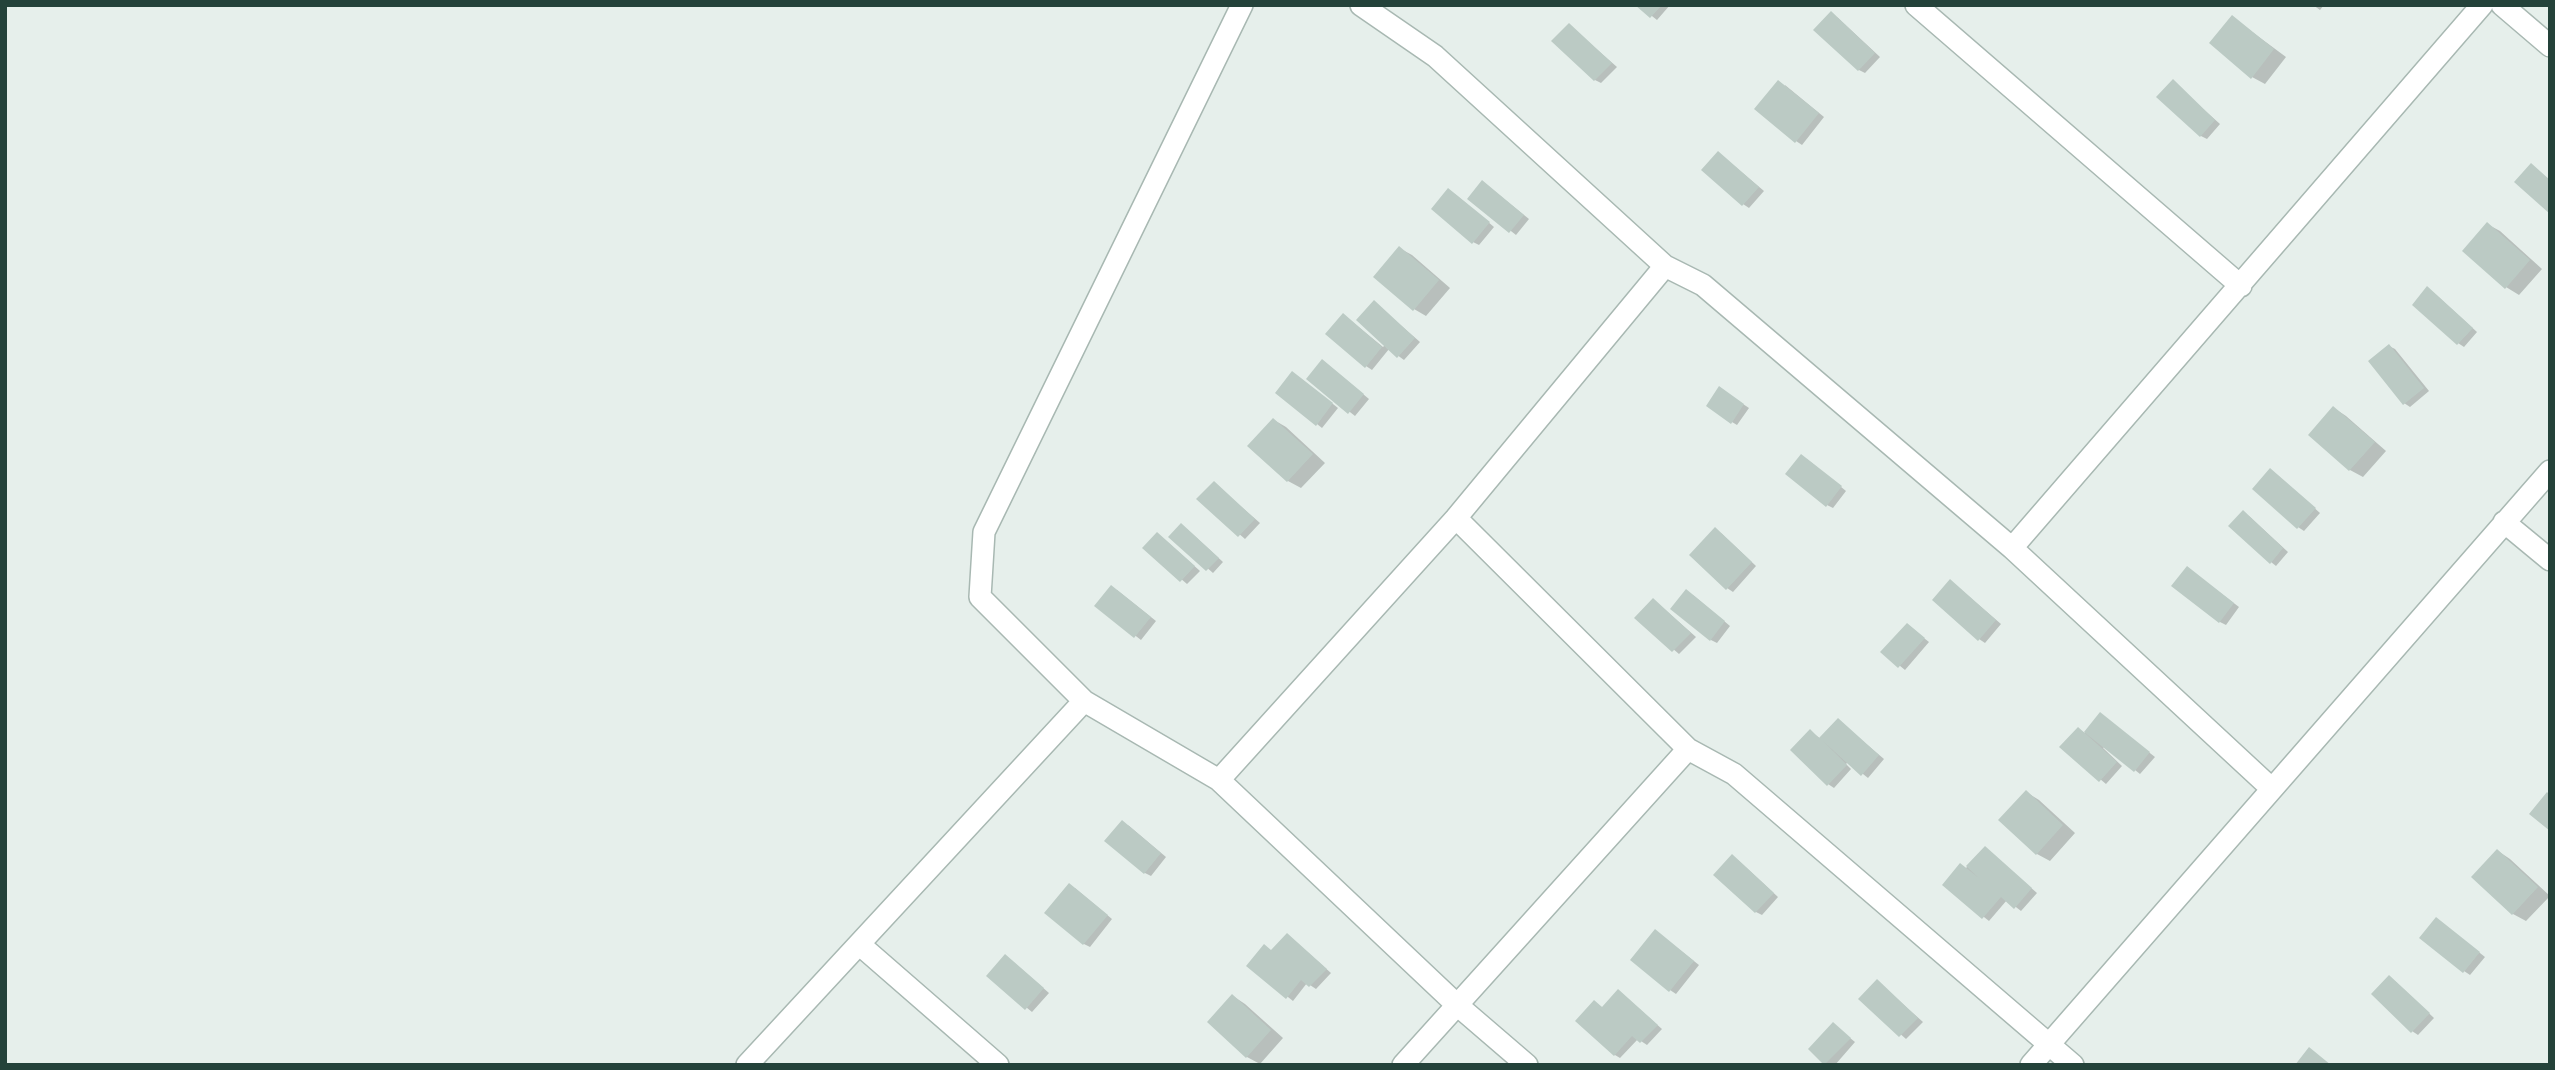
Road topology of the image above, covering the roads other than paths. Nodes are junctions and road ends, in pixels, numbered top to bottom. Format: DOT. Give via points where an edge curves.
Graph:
graph roads {
  1 [pos="1242,5"];
  2 [pos="1361,5"];
  3 [pos="1916,5"];
  4 [pos="2482,5"];
  5 [pos="2502,5"];
  6 [pos="2550,46"];
  7 [pos="1665,266"];
  8 [pos="2241,286"];
  9 [pos="2550,471"];
  10 [pos="1456,518"];
  11 [pos="2504,522"];
  12 [pos="2012,548"];
  13 [pos="2550,561"];
  14 [pos="1084,701"];
  15 [pos="1688,748"];
  16 [pos="1219,780"];
  17 [pos="2272,789"];
  18 [pos="859,944"];
  19 [pos="1456,1004"];
  20 [pos="2049,1044"];
  21 [pos="747,1065"];
  22 [pos="998,1065"];
  23 [pos="1403,1065"];
  24 [pos="1527,1065"];
  25 [pos="2031,1065"];
  26 [pos="2073,1065"];
  1 -- 14 [label="street" via="984,532 980,597"];
  2 -- 7 [label="street" via="1435,56"];
  3 -- 8 [label="street"];
  4 -- 8 [label="street"];
  5 -- 6 [label="street"];
  7 -- 10 [label="street"];
  7 -- 12 [label="street" via="1703,285"];
  8 -- 12 [label="street"];
  9 -- 11 [label="street"];
  10 -- 15 [label="street"];
  10 -- 16 [label="street"];
  11 -- 13 [label="street"];
  11 -- 17 [label="street"];
  12 -- 17 [label="street"];
  14 -- 16 [label="street"];
  14 -- 18 [label="street"];
  15 -- 19 [label="street"];
  15 -- 20 [label="street" via="1734,774"];
  16 -- 19 [label="street"];
  17 -- 20 [label="street"];
  18 -- 21 [label="street"];
  18 -- 22 [label="street"];
  19 -- 23 [label="street"];
  19 -- 24 [label="street"];
  20 -- 25 [label="street"];
  20 -- 26 [label="street"];
}
